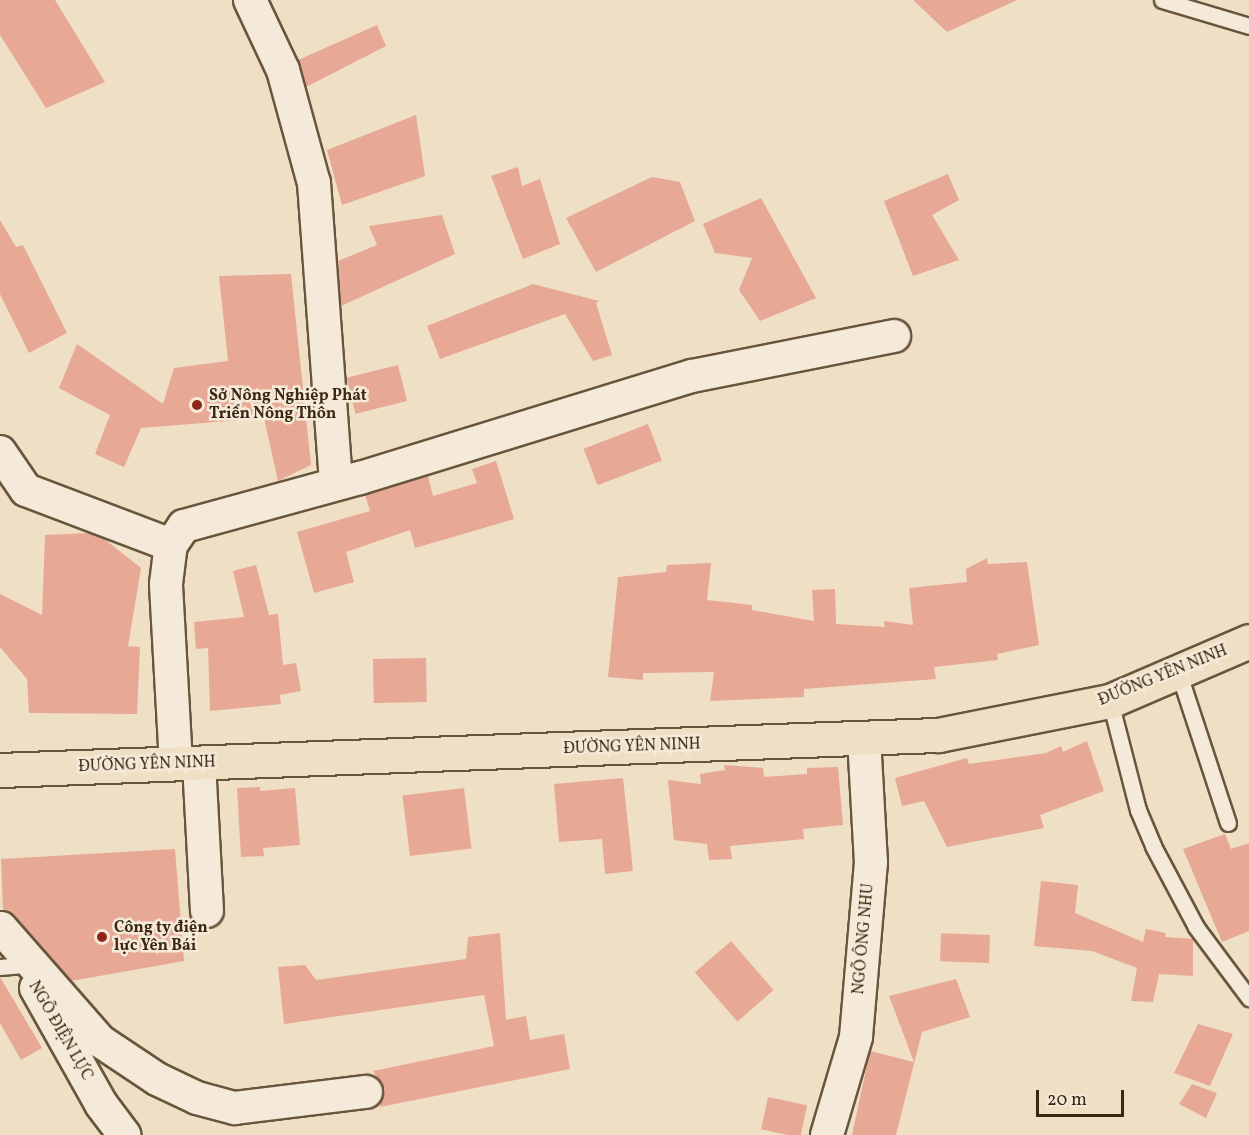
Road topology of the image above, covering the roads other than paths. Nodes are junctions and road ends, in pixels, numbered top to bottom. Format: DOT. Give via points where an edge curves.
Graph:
graph roads {
  1 [pos="250,0"];
  2 [pos="1162,0"];
  3 [pos="1249,26"];
  4 [pos="894,336"];
  5 [pos="0,452"];
  6 [pos="336,482"];
  7 [pos="171,545"];
  8 [pos="1249,641"];
  9 [pos="1178,671"];
  10 [pos="1110,700"];
  11 [pos="864,738"];
  12 [pos="187,763"];
  13 [pos="0,771"];
  14 [pos="1228,823"];
  15 [pos="207,911"];
  16 [pos="1,926"];
  17 [pos="11,966"];
  18 [pos="1249,998"];
  19 [pos="366,1092"];
  20 [pos="124,1135"];
  21 [pos="827,1135"];
  1 -- 6 [label="street" via="283,70 314,183"];
  2 -- 3 [label="lane"];
  4 -- 6 [label="street" via="692,376 360,478"];
  5 -- 7 [label="street" via="26,490"];
  6 -- 7 [label="street" via="198,520 184,526"];
  7 -- 12 [label="street" via="166,584"];
  8 -- 9 [label="main road, ĐƯỜNG YÊN NINH"];
  9 -- 10 [label="main road, ĐƯỜNG YÊN NINH"];
  9 -- 14 [label="lane"];
  10 -- 11 [label="main road, ĐƯỜNG YÊN NINH" via="938,735"];
  10 -- 18 [label="lane" via="1138,810 1153,846 1196,927"];
  11 -- 12 [label="main road, ĐƯỜNG YÊN NINH"];
  11 -- 21 [label="street, NGÕ ÔNG NHU" via="871,863 856,1036"];
  12 -- 13 [label="main road, ĐƯỜNG YÊN NINH"];
  12 -- 15 [label="street"];
  16 -- 17 [label="street, NGÕ ĐIỆN LỰC"];
  16 -- 19 [label="street" via="100,1041 158,1079 197,1098 235,1108"];
  17 -- 20 [label="street, NGÕ ĐIỆN LỰC"];
}
